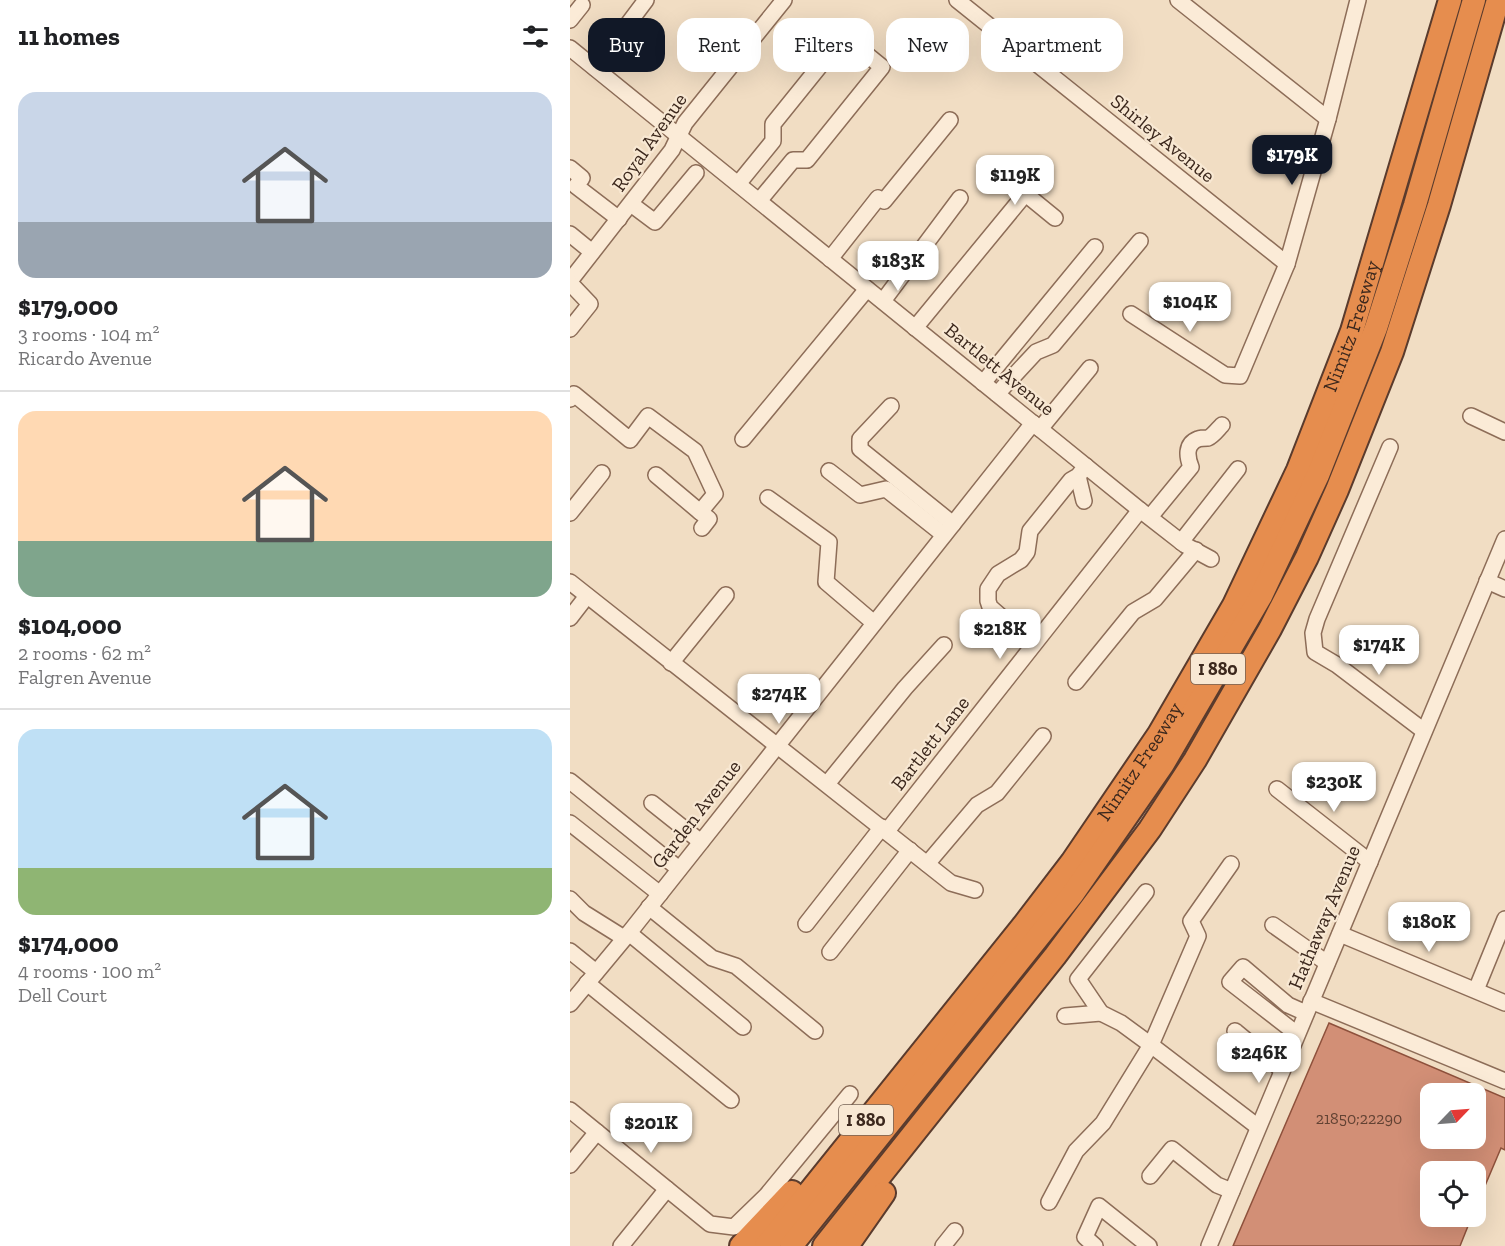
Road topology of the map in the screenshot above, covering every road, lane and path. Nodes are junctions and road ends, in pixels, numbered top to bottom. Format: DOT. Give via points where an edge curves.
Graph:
graph roads {
  1 [pos="646,0"];
  2 [pos="784,0"];
  3 [pos="957,0"];
  4 [pos="1178,0"];
  5 [pos="1358,0"];
  6 [pos="1450,0"];
  7 [pos="1474,0"];
  8 [pos="1498,0"];
  9 [pos="582,5"];
  10 [pos="632,18"];
  11 [pos="570,20"];
  12 [pos="570,48"];
  13 [pos="588,62"];
  14 [pos="600,72"];
  15 [pos="1328,119"];
  16 [pos="950,120"];
  17 [pos="679,136"];
  18 [pos="570,168"];
  19 [pos="995,169"];
  20 [pos="696,173"];
  21 [pos="738,184"];
  22 [pos="570,191"];
  23 [pos="1026,193"];
  24 [pos="960,198"];
  25 [pos="759,201"];
  26 [pos="631,204"];
  27 [pos="1055,218"];
  28 [pos="616,222"];
  29 [pos="570,234"];
  30 [pos="1140,241"];
  31 [pos="1095,247"];
  32 [pos="592,252"];
  33 [pos="831,259"];
  34 [pos="1287,264"];
  35 [pos="570,282"];
  36 [pos="867,289"];
  37 [pos="883,301"];
  38 [pos="1131,314"];
  39 [pos="915,328"];
  40 [pos="570,329"];
  41 [pos="1090,368"];
  42 [pos="983,383"];
  43 [pos="998,394"];
  44 [pos="570,399"];
  45 [pos="891,406"];
  46 [pos="1471,416"];
  47 [pos="1222,425"];
  48 [pos="1036,426"];
  49 [pos="1505,432"];
  50 [pos="743,439"];
  51 [pos="1389,447"];
  52 [pos="1238,469"];
  53 [pos="829,471"];
  54 [pos="1082,471"];
  55 [pos="602,473"];
  56 [pos="656,475"];
  57 [pos="768,498"];
  58 [pos="1084,501"];
  59 [pos="573,504"];
  60 [pos="700,512"];
  61 [pos="1145,514"];
  62 [pos="702,528"];
  63 [pos="948,530"];
  64 [pos="1505,539"];
  65 [pos="1180,542"];
  66 [pos="1196,550"];
  67 [pos="1210,559"];
  68 [pos="1487,581"];
  69 [pos="570,582"];
  70 [pos="1505,589"];
  71 [pos="726,595"];
  72 [pos="587,596"];
  73 [pos="570,618"];
  74 [pos="874,623"];
  75 [pos="1014,628"];
  76 [pos="944,645"];
  77 [pos="671,663"];
  78 [pos="1076,682"];
  79 [pos="1424,731"];
  80 [pos="1043,736"];
  81 [pos="778,745"];
  82 [pos="570,781"];
  83 [pos="827,784"];
  84 [pos="1277,789"];
  85 [pos="652,802"];
  86 [pos="570,822"];
  87 [pos="884,829"];
  88 [pos="701,842"];
  89 [pos="910,850"];
  90 [pos="1370,862"];
  91 [pos="927,864"];
  92 [pos="1230,864"];
  93 [pos="679,869"];
  94 [pos="975,890"];
  95 [pos="1146,892"];
  96 [pos="660,894"];
  97 [pos="570,899"];
  98 [pos="649,907"];
  99 [pos="1505,919"];
  100 [pos="806,924"];
  101 [pos="1274,925"];
  102 [pos="1340,934"];
  103 [pos="626,935"];
  104 [pos="570,951"];
  105 [pos="830,952"];
  106 [pos="1328,963"];
  107 [pos="592,977"];
  108 [pos="1476,990"];
  109 [pos="1505,1003"];
  110 [pos="570,1004"];
  111 [pos="1309,1007"];
  112 [pos="1101,1013"];
  113 [pos="1065,1016"];
  114 [pos="743,1027"];
  115 [pos="815,1031"];
  116 [pos="1235,1032"];
  117 [pos="1297,1034"];
  118 [pos="1151,1045"];
  119 [pos="976,1056"];
  120 [pos="1282,1070"];
  121 [pos="1505,1081"];
  122 [pos="850,1094"];
  123 [pos="731,1100"];
  124 [pos="570,1110"];
  125 [pos="1258,1127"];
  126 [pos="597,1132"];
  127 [pos="570,1165"];
  128 [pos="826,1171"];
  129 [pos="1150,1176"];
  130 [pos="667,1189"];
  131 [pos="1232,1191"];
  132 [pos="1049,1202"];
  133 [pos="955,1232"];
  134 [pos="621,1246"];
  135 [pos="741,1246"];
  136 [pos="766,1246"];
  137 [pos="791,1246"];
  138 [pos="824,1246"];
  139 [pos="848,1246"];
  140 [pos="943,1246"];
  141 [pos="1095,1246"];
  142 [pos="1149,1246"];
  143 [pos="1209,1246"];
  1 -- 10 [label="street"];
  2 -- 17 [label="street, Royal Avenue"];
  3 -- 34 [label="street, Shirley Avenue"];
  4 -- 15 [label="street"];
  5 -- 15 [label="street"];
  6 -- 128 [label="highway, Nimitz Freeway / I 880" via="1352,331 1298,470 1234,605 1159,734 1072,862"];
  7 -- 137 [label="highway, I 880" via="1376,328 1318,475 1261,596 1163,764 1072,895"];
  8 -- 119 [label="highway, I 880" via="1392,351 1367,419 1306,557 1235,692 1157,819"];
  9 -- 11 [label="street"];
  12 -- 13 [label="street, Bartlett Avenue"];
  14 -- 17 [label="street, Bartlett Avenue"];
  15 -- 34 [label="street"];
  16 -- 33 [label="street" via="884,201 878,198"];
  17 -- 21 [label="street, Bartlett Avenue"];
  17 -- 26 [label="street, Royal Avenue"];
  18 -- 28 [label="street" via="582,178 576,186"];
  19 -- 23 [label="street"];
  20 -- 26 [label="street" via="655,222"];
  21 -- 25 [label="street, Bartlett Avenue"];
  21 -- 25 [label="street" via="773,141 773,124 844,36 882,67 807,160 793,160"];
  22 -- 28 [label="street"];
  23 -- 27 [label="street"];
  23 -- 39 [label="street"];
  24 -- 37 [label="street"];
  25 -- 33 [label="street, Bartlett Avenue"];
  26 -- 28 [label="street, Royal Avenue"];
  28 -- 32 [label="street, Royal Avenue"];
  29 -- 32 [label="street"];
  30 -- 43 [label="street" via="1053,345 1036,352"];
  31 -- 42 [label="street"];
  32 -- 35 [label="street, Royal Avenue"];
  33 -- 36 [label="street, Bartlett Avenue"];
  34 -- 38 [label="street" via="1240,376 1225,375"];
  35 -- 40 [label="street" via="590,304"];
  36 -- 37 [label="street, Bartlett Avenue"];
  36 -- 50 [label="street"];
  37 -- 39 [label="street, Bartlett Avenue"];
  39 -- 42 [label="street, Bartlett Avenue"];
  41 -- 48 [label="street, Garden Avenue"];
  42 -- 43 [label="street, Bartlett Avenue"];
  43 -- 48 [label="street, Bartlett Avenue"];
  44 -- 60 [label="street" via="574,394 630,440 648,416 695,452 715,494"];
  45 -- 63 [label="street" via="860,439 860,449"];
  46 -- 49 [label="street"];
  47 -- 61 [label="street, Bartlett Lane" via="1210,437 1192,444 1187,450 1191,467"];
  48 -- 54 [label="street, Bartlett Avenue"];
  48 -- 63 [label="street, Garden Avenue"];
  51 -- 79 [label="street" via="1317,619 1313,633 1315,651"];
  52 -- 65 [label="street"];
  53 -- 63 [label="street" via="860,495 886,489"];
  54 -- 58 [label="street"];
  54 -- 61 [label="street, Bartlett Avenue"];
  54 -- 75 [label="street" via="1030,531 1027,552 1021,560 998,573 988,589 990,607"];
  55 -- 59 [label="street"];
  56 -- 60 [label="street"];
  57 -- 74 [label="street" via="829,542 826,582"];
  60 -- 62 [label="street" via="709,519"];
  61 -- 65 [label="street, Bartlett Avenue"];
  61 -- 87 [label="street, Bartlett Lane"];
  63 -- 74 [label="street, Garden Avenue"];
  64 -- 68 [label="street, Hathaway Avenue"];
  65 -- 66 [label="street, Bartlett Avenue"];
  66 -- 67 [label="street, Bartlett Avenue"];
  66 -- 78 [label="street" via="1155,598 1133,612"];
  68 -- 70 [label="street"];
  68 -- 79 [label="street, Hathaway Avenue"];
  69 -- 72 [label="street"];
  71 -- 77 [label="street"];
  72 -- 73 [label="street"];
  72 -- 77 [label="street"];
  74 -- 81 [label="street, Garden Avenue"];
  76 -- 83 [label="street"];
  77 -- 81 [label="street"];
  79 -- 90 [label="street, Hathaway Avenue"];
  80 -- 91 [label="street" via="997,793 977,805"];
  81 -- 83 [label="street"];
  81 -- 88 [label="street, Garden Avenue"];
  82 -- 93 [label="street"];
  83 -- 87 [label="street"];
  84 -- 90 [label="street"];
  85 -- 88 [label="street"];
  86 -- 96 [label="street"];
  87 -- 89 [label="street"];
  87 -- 100 [label="street, Bartlett Lane"];
  88 -- 93 [label="street, Garden Avenue"];
  89 -- 91 [label="street"];
  89 -- 105 [label="street"];
  90 -- 102 [label="street, Hathaway Avenue"];
  91 -- 94 [label="street" via="951,883"];
  92 -- 118 [label="street" via="1191,921 1198,936"];
  93 -- 96 [label="street, Garden Avenue"];
  95 -- 112 [label="street" via="1078,980"];
  96 -- 98 [label="street, Garden Avenue"];
  97 -- 103 [label="street" via="584,913"];
  98 -- 103 [label="street, Garden Avenue"];
  98 -- 115 [label="street" via="712,958 736,966"];
  99 -- 108 [label="street"];
  101 -- 106 [label="street"];
  102 -- 106 [label="street, Hathaway Avenue"];
  102 -- 108 [label="street"];
  103 -- 107 [label="street, Garden Avenue"];
  103 -- 114 [label="street"];
  104 -- 107 [label="street"];
  106 -- 111 [label="street, Hathaway Avenue"];
  107 -- 110 [label="street, Garden Avenue"];
  107 -- 123 [label="street"];
  108 -- 109 [label="street"];
  111 -- 117 [label="street, Hathaway Avenue"];
  111 -- 117 [label="street" via="1288,1005 1243,967 1230,982"];
  111 -- 121 [label="street"];
  112 -- 113 [label="street"];
  112 -- 118 [label="street"];
  116 -- 120 [label="street"];
  117 -- 120 [label="street, Hathaway Avenue"];
  118 -- 125 [label="street"];
  118 -- 132 [label="street" via="1103,1123 1076,1151"];
  119 -- 138 [label="highway, I 880"];
  119 -- 139 [label="highway"];
  120 -- 125 [label="street, Hathaway Avenue"];
  122 -- 130 [label="street" via="766,1196 734,1227 710,1224"];
  124 -- 126 [label="street"];
  125 -- 131 [label="street, Hathaway Avenue"];
  126 -- 127 [label="street"];
  126 -- 130 [label="street"];
  128 -- 135 [label="highway" via="794,1190"];
  128 -- 136 [label="highway, Nimitz Freeway / I 880"];
  129 -- 131 [label="street" via="1172,1149 1217,1185"];
  130 -- 134 [label="street"];
  131 -- 143 [label="street, Hathaway Avenue"];
  133 -- 140 [label="street"];
  141 -- 142 [label="street" via="1085,1237 1100,1206"];
}
